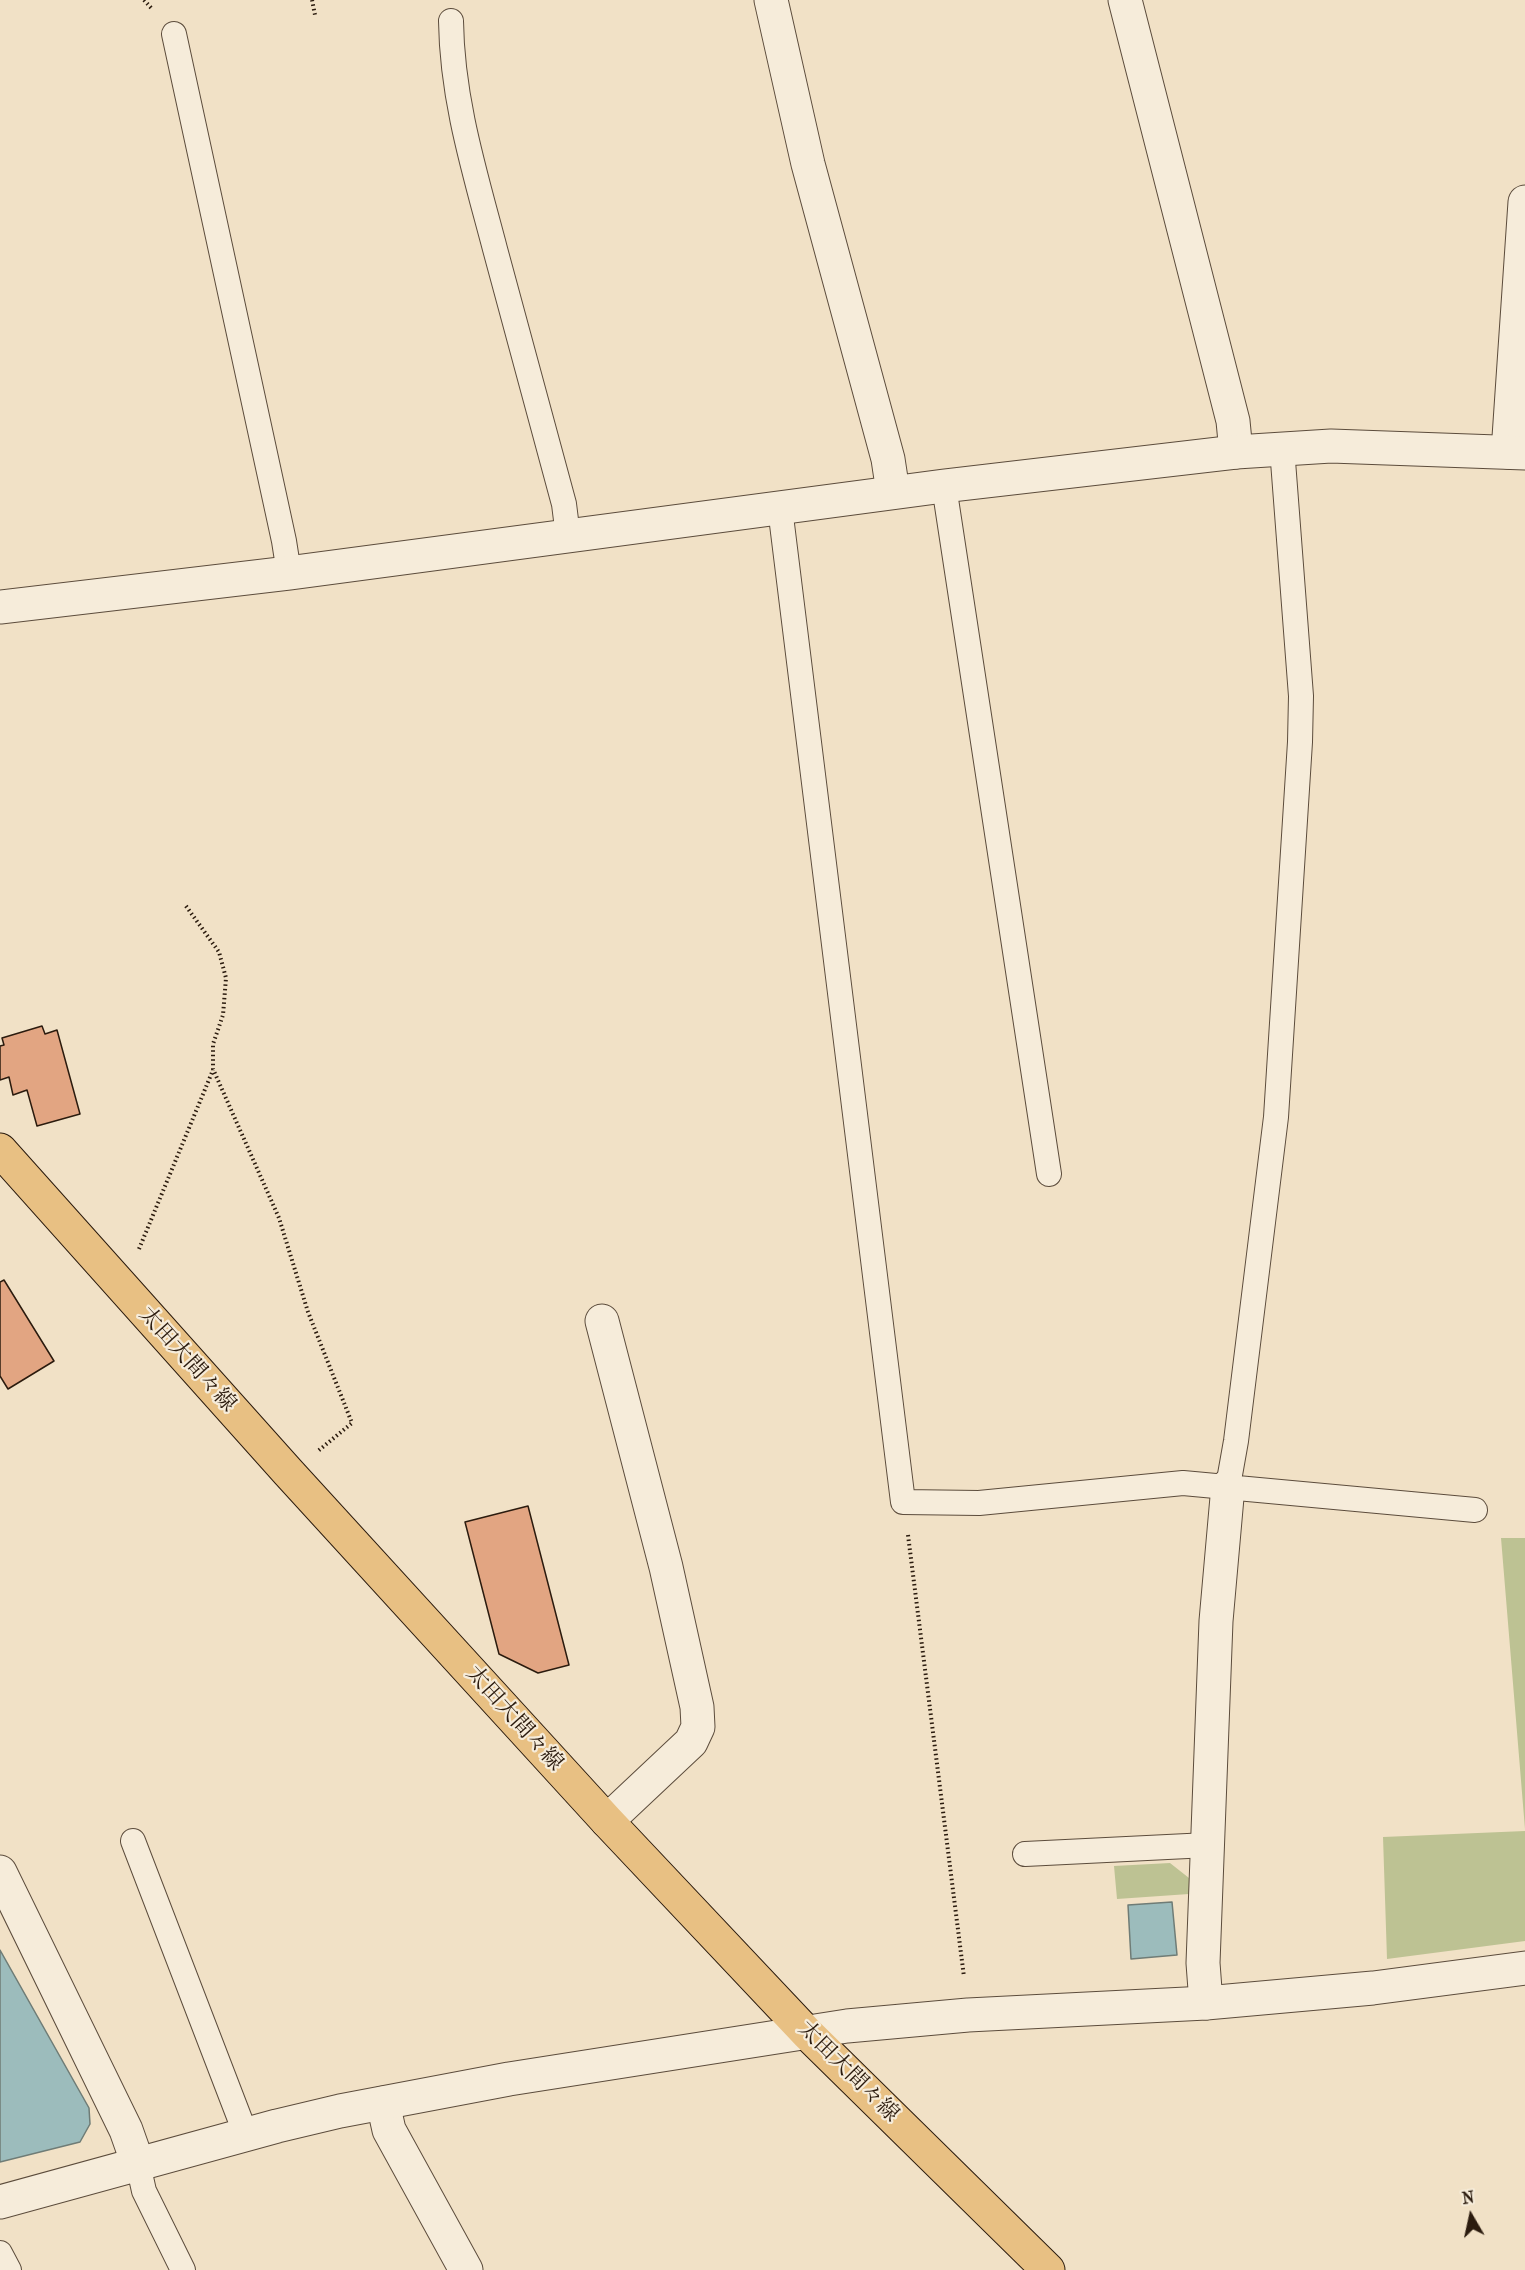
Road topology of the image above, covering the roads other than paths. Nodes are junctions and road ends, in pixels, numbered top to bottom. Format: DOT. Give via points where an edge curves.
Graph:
graph roads {
  1 [pos="771,0"];
  2 [pos="1125,0"];
  3 [pos="451,21"];
  4 [pos="174,34"];
  5 [pos="1525,201"];
  6 [pos="1282,448"];
  7 [pos="1236,452"];
  8 [pos="1516,453"];
  9 [pos="944,486"];
  10 [pos="893,492"];
  11 [pos="780,508"];
  12 [pos="568,536"];
  13 [pos="289,573"];
  14 [pos="0,607"];
  15 [pos="0,1150"];
  16 [pos="1048,1174"];
  17 [pos="602,1321"];
  18 [pos="1228,1486"];
  19 [pos="1475,1510"];
  20 [pos="607,1821"];
  21 [pos="133,1841"];
  22 [pos="1208,1845"];
  23 [pos="1025,1854"];
  24 [pos="0,1872"];
  25 [pos="1525,1968"];
  26 [pos="1206,2002"];
  27 [pos="807,2033"];
  28 [pos="383,2103"];
  29 [pos="246,2135"];
  30 [pos="138,2164"];
  31 [pos="0,2202"];
  32 [pos="0,2253"];
  33 [pos="9,2270"];
  34 [pos="183,2270"];
  35 [pos="466,2270"];
  36 [pos="1048,2270"];
  1 -- 10 [label="street" via="808,164 888,459"];
  2 -- 7 [label="street" via="1233,421"];
  3 -- 12 [label="lane" via="460,118 564,504"];
  4 -- 13 [label="lane"];
  5 -- 8 [label="street"];
  6 -- 7 [label="street"];
  6 -- 8 [label="street" via="1351,446"];
  6 -- 18 [label="lane" via="1301,696 1300,742 1276,1117"];
  7 -- 9 [label="street"];
  9 -- 10 [label="street"];
  9 -- 16 [label="lane"];
  10 -- 11 [label="street"];
  11 -- 12 [label="street"];
  11 -- 18 [label="lane" via="903,1502 979,1503 1183,1483"];
  12 -- 13 [label="street"];
  13 -- 14 [label="street"];
  15 -- 20 [label="main road, 太田大間々線" via="109,1275"];
  17 -- 20 [label="street" via="666,1567 698,1727 691,1742"];
  18 -- 19 [label="lane"];
  18 -- 22 [label="street" via="1216,1621"];
  20 -- 27 [label="main road, 太田大間々線"];
  21 -- 29 [label="lane"];
  22 -- 23 [label="lane"];
  22 -- 26 [label="street" via="1203,1963"];
  24 -- 30 [label="street" via="126,2130"];
  25 -- 26 [label="street" via="1374,1988"];
  26 -- 27 [label="street" via="968,2016"];
  27 -- 28 [label="street" via="508,2079"];
  27 -- 36 [label="main road, 太田大間々線"];
  28 -- 29 [label="street"];
  28 -- 35 [label="street" via="389,2130"];
  29 -- 30 [label="street"];
  30 -- 31 [label="street"];
  30 -- 34 [label="lane" via="144,2191"];
  32 -- 33 [label="lane"];
}
